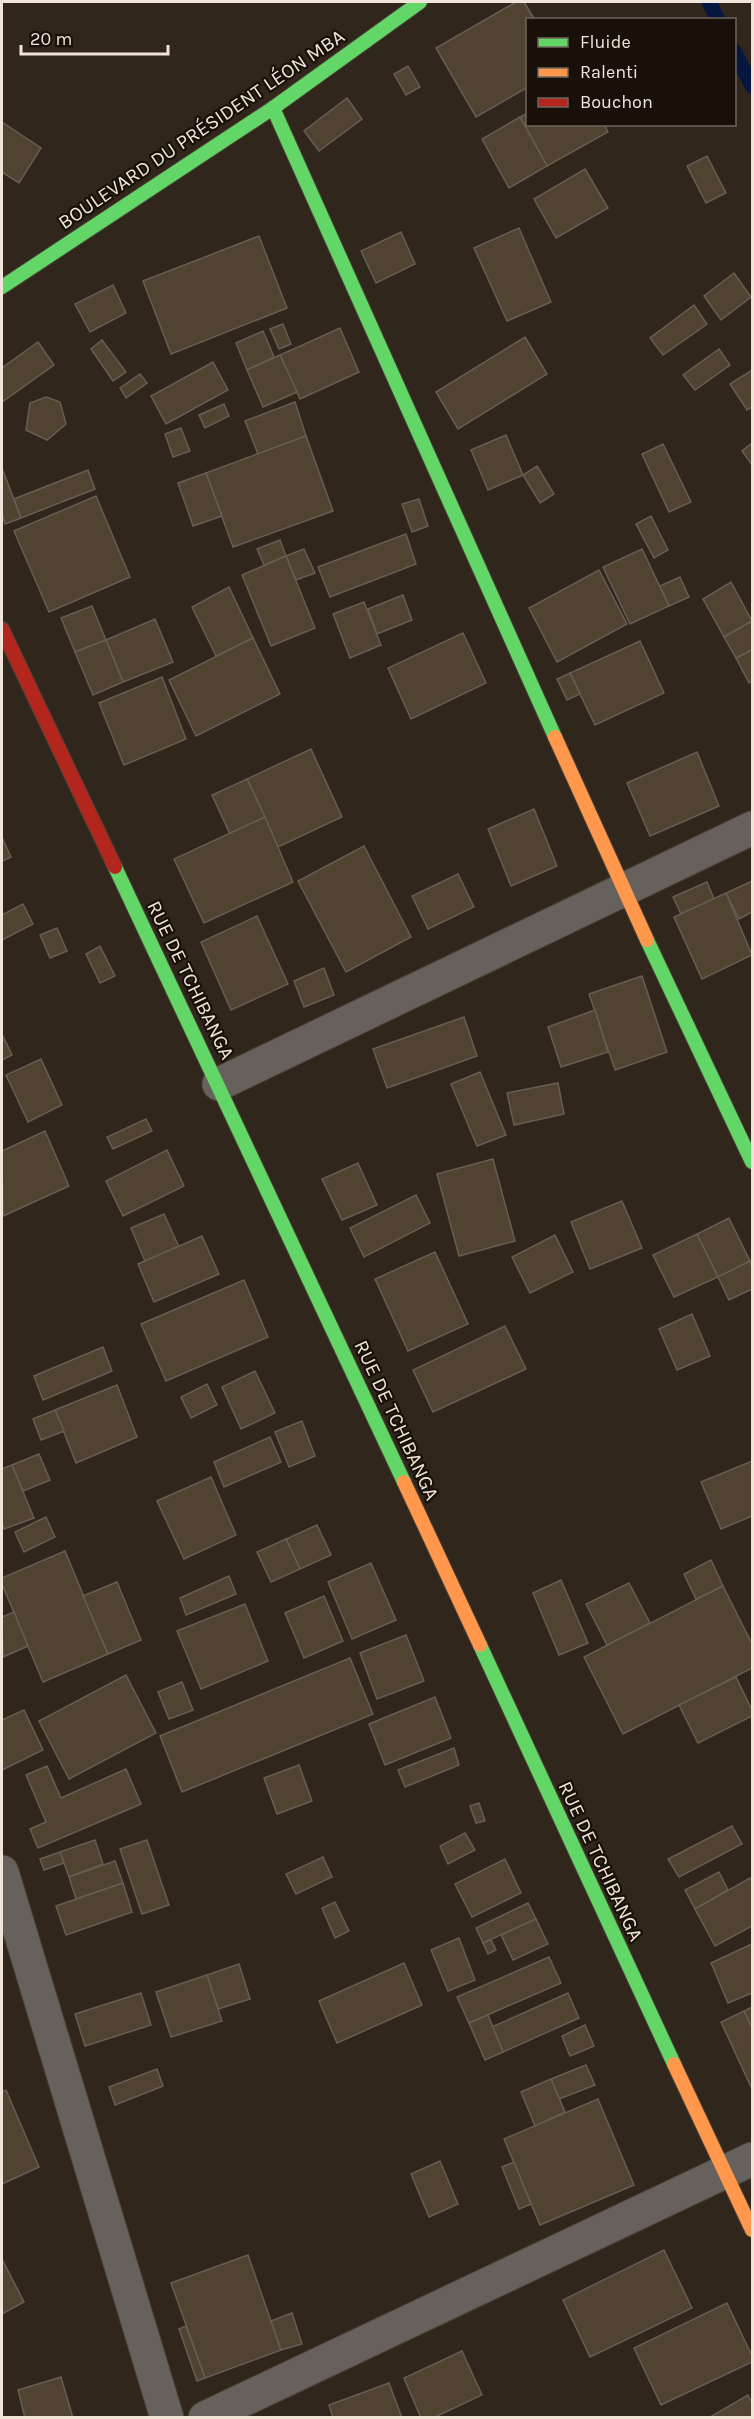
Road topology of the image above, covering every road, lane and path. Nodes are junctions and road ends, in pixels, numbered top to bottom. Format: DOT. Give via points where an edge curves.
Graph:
graph roads {
  1 [pos="420,2"];
  2 [pos="273,108"];
  3 [pos="2,287"];
  4 [pos="2,629"];
  5 [pos="753,828"];
  6 [pos="624,891"];
  7 [pos="219,1084"];
  8 [pos="753,1162"];
  9 [pos="2,1872"];
  10 [pos="738,2166"];
  11 [pos="753,2230"];
  12 [pos="167,2418"];
  13 [pos="205,2418"];
  1 -- 2 [label="street, BOULEVARD DU PRÉSIDENT LÉON MBA"];
  2 -- 3 [label="street, BOULEVARD DU PRÉSIDENT LÉON MBA"];
  2 -- 6 [label="street"];
  4 -- 7 [label="street, RUE DE TCHIBANGA"];
  5 -- 6 [label="street"];
  6 -- 7 [label="street"];
  6 -- 8 [label="street"];
  7 -- 10 [label="street, RUE DE TCHIBANGA"];
  9 -- 12 [label="street"];
  10 -- 11 [label="street, RUE DE TCHIBANGA"];
  10 -- 13 [label="street"];
}
